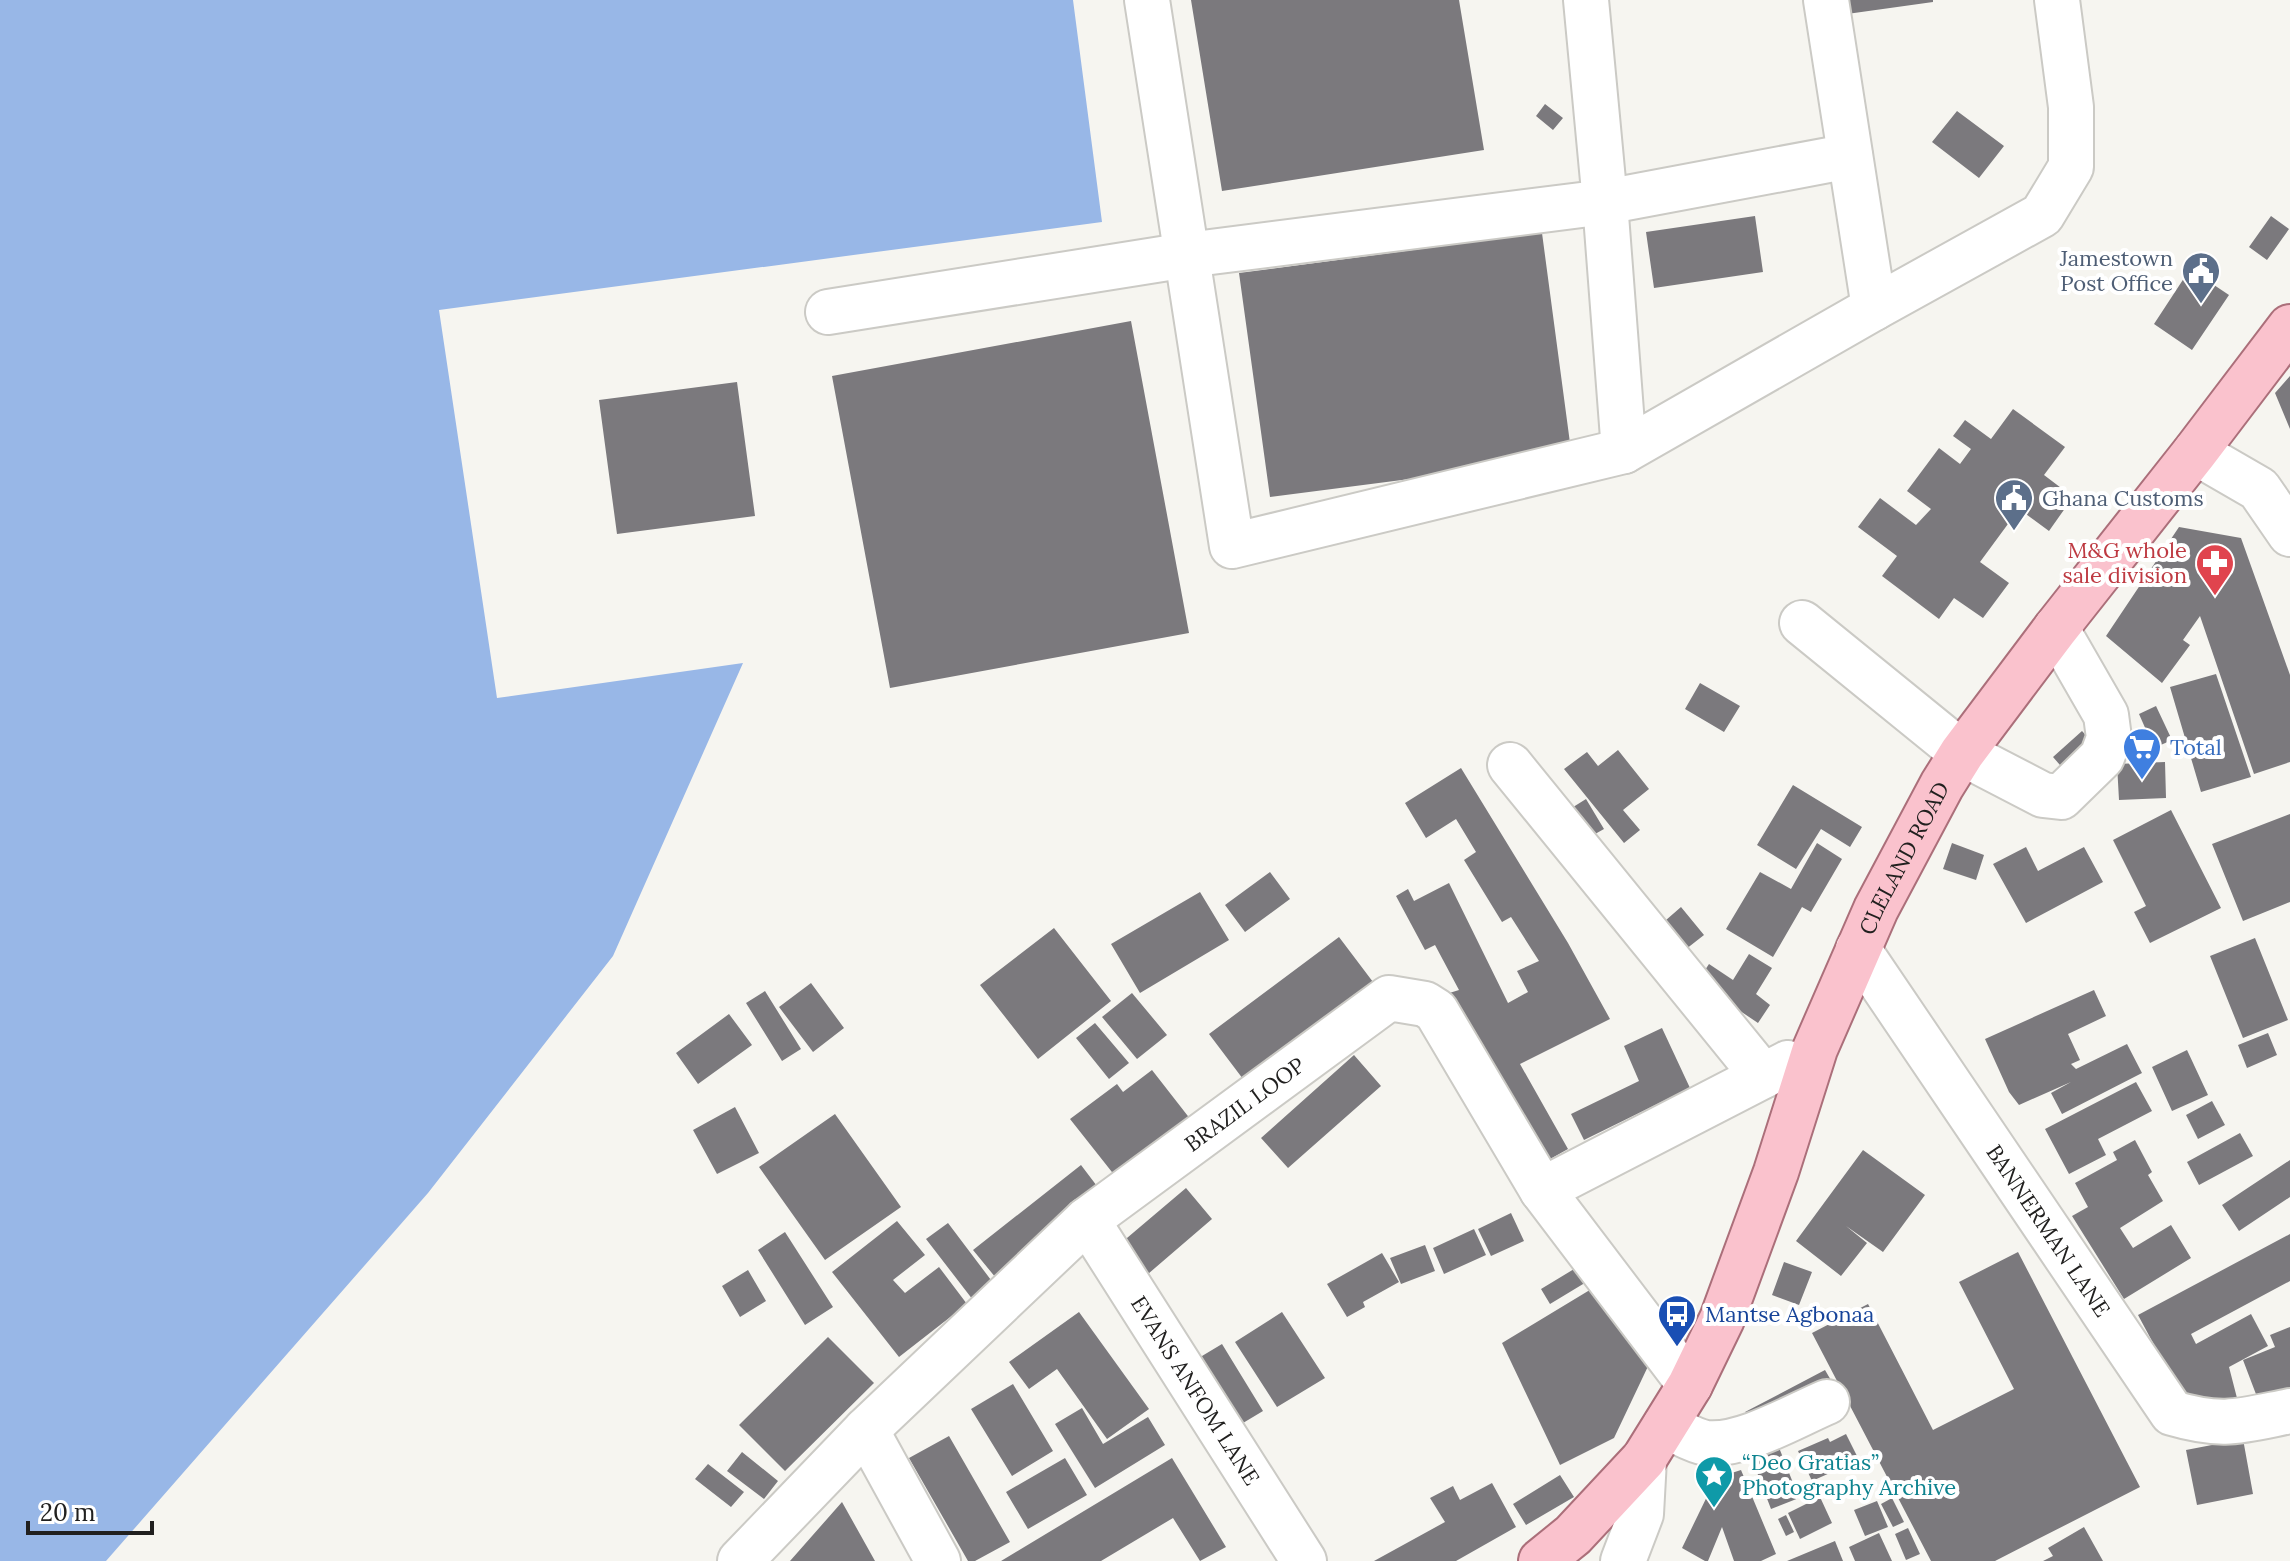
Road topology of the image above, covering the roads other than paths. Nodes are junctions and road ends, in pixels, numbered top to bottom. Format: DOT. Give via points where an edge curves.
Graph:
graph roads {
  1 [pos="1147,0"];
  2 [pos="1586,0"];
  3 [pos="1826,0"];
  4 [pos="2057,0"];
  5 [pos="1850,156"];
  6 [pos="1605,202"];
  7 [pos="1187,255"];
  8 [pos="1874,308"];
  9 [pos="828,312"];
  10 [pos="2290,327"];
  11 [pos="1624,451"];
  12 [pos="2195,452"];
  13 [pos="2290,534"];
  14 [pos="1802,623"];
  15 [pos="2056,628"];
  16 [pos="1962,753"];
  17 [pos="1510,765"];
  18 [pos="1858,949"];
  19 [pos="1815,1049"];
  20 [pos="1763,1076"];
  21 [pos="1542,1190"];
  22 [pos="1087,1220"];
  23 [pos="1690,1385"];
  24 [pos="1827,1402"];
  25 [pos="2290,1411"];
  26 [pos="866,1430"];
  27 [pos="1654,1442"];
  28 [pos="740,1561"];
  29 [pos="938,1561"];
  30 [pos="1304,1561"];
  31 [pos="1541,1561"];
  32 [pos="1623,1561"];
  1 -- 7 [label="street"];
  2 -- 6 [label="street"];
  3 -- 5 [label="street"];
  4 -- 8 [label="street" via="2071,107 2071,167 2042,215"];
  5 -- 6 [label="street"];
  5 -- 8 [label="street"];
  6 -- 7 [label="street"];
  6 -- 11 [label="street"];
  7 -- 9 [label="street"];
  7 -- 11 [label="street" via="1232,546"];
  8 -- 11 [label="street"];
  10 -- 12 [label="main road, CLELAND ROAD"];
  12 -- 13 [label="street" via="2259,489"];
  12 -- 15 [label="main road, CLELAND ROAD"];
  14 -- 16 [label="street"];
  15 -- 16 [label="main road, CLELAND ROAD"];
  15 -- 16 [label="street" via="2106,715 2109,738 2102,757 2061,797 2043,795"];
  16 -- 18 [label="main road, CLELAND ROAD"];
  17 -- 20 [label="street"];
  18 -- 19 [label="main road, CLELAND ROAD"];
  18 -- 25 [label="street, BANNERMAN LANE" via="2172,1413 2229,1423"];
  19 -- 20 [label="street"];
  19 -- 23 [label="main road, CLELAND ROAD" via="1722,1319"];
  20 -- 21 [label="street"];
  21 -- 22 [label="street, BRAZIL LOOP" via="1436,1011 1389,998"];
  21 -- 23 [label="street, BRAZIL LOOP"];
  22 -- 26 [label="street, BRAZIL LOOP"];
  22 -- 30 [label="street, EVANS ANFOM LANE"];
  23 -- 27 [label="main road, CLELAND ROAD"];
  24 -- 27 [label="street" via="1723,1443"];
  26 -- 28 [label="street, BRAZIL LOOP"];
  26 -- 29 [label="street"];
  27 -- 31 [label="main road, CLELAND ROAD" via="1573,1535"];
  27 -- 32 [label="street" via="1641,1514"];
}
